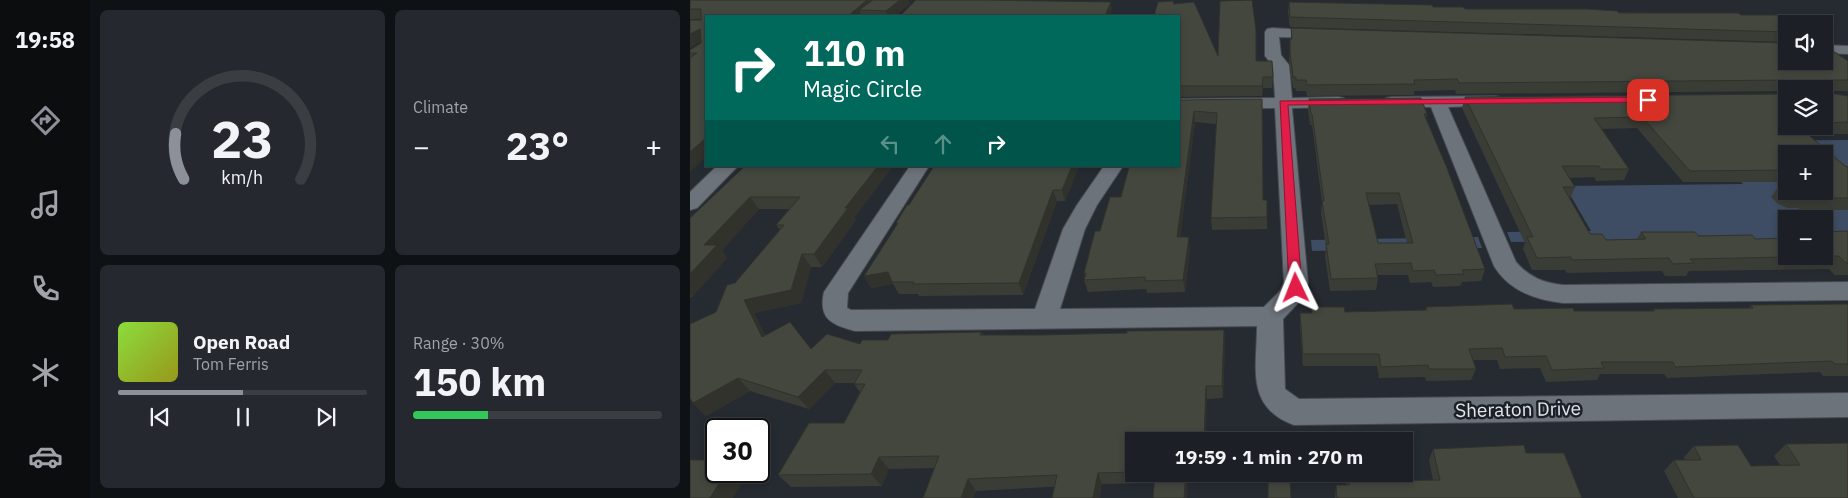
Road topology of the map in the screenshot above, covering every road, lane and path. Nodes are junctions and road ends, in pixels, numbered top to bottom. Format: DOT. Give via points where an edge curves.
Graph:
graph roads {
  1 [pos="1341,35"];
  2 [pos="1833,49"];
  3 [pos="1848,50"];
  4 [pos="1833,55"];
  5 [pos="1848,65"];
  6 [pos="1514,101"];
  7 [pos="1351,102"];
  8 [pos="1380,102"];
  9 [pos="1438,102"];
  10 [pos="1284,103"];
  11 [pos="1180,104"];
  12 [pos="728,167"];
  13 [pos="919,167"];
  14 [pos="1113,167"];
  15 [pos="690,203"];
  16 [pos="1848,291"];
  17 [pos="1270,316"];
  18 [pos="1045,318"];
  19 [pos="1848,405"];
  1 -- 10 [label="street" via="1272,28 1273,56 1281,65"];
  2 -- 3 [label="street"];
  4 -- 5 [label="street"];
  6 -- 9 [label="street"];
  7 -- 10 [label="street"];
  8 -- 9 [label="street"];
  9 -- 16 [label="street" via="1506,266 1518,279 1536,289 1562,294"];
  10 -- 11 [label="street"];
  10 -- 17 [label="street" via="1296,283 1294,291"];
  12 -- 15 [label="street"];
  13 -- 18 [label="street" via="836,292 834,309 837,315 854,322"];
  14 -- 18 [label="street" via="1074,229"];
  17 -- 18 [label="street"];
  17 -- 19 [label="street, Sheraton Drive" via="1271,391 1294,412"];
}
